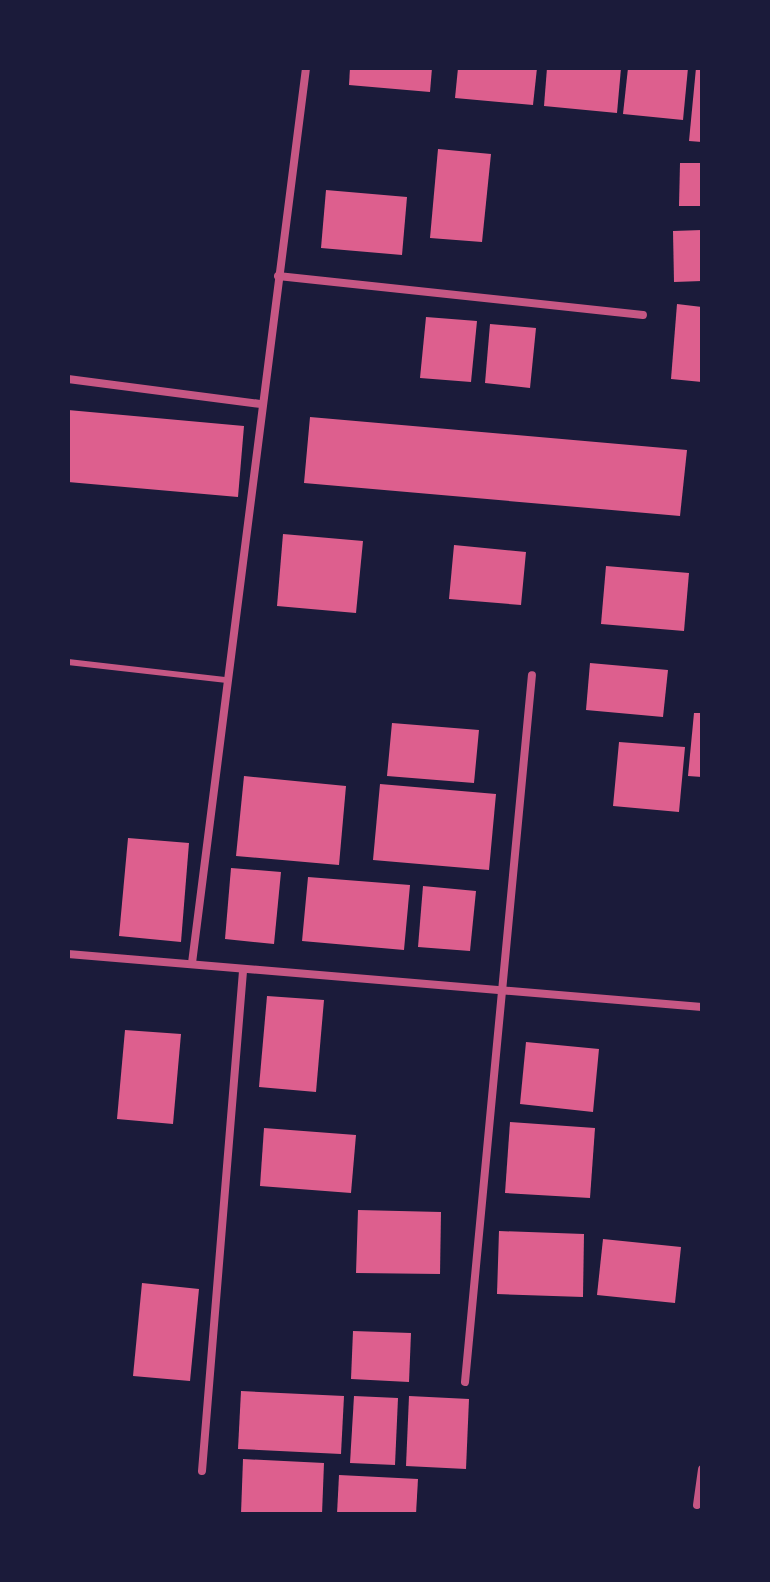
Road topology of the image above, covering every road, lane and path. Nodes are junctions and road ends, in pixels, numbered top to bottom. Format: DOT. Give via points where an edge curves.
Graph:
graph roads {
  1 [pos="306,68"];
  2 [pos="278,276"];
  3 [pos="643,315"];
  4 [pos="68,379"];
  5 [pos="261,404"];
  6 [pos="68,662"];
  7 [pos="532,675"];
  8 [pos="227,680"];
  9 [pos="68,954"];
  10 [pos="192,963"];
  11 [pos="243,971"];
  12 [pos="505,990"];
  13 [pos="702,1007"];
  14 [pos="465,1382"];
  15 [pos="702,1469"];
  16 [pos="202,1471"];
  17 [pos="697,1505"];
  1 -- 2 [label="street"];
  2 -- 3 [label="street"];
  2 -- 5 [label="street"];
  4 -- 5 [label="street"];
  5 -- 8 [label="street"];
  6 -- 8 [label="lane"];
  7 -- 12 [label="street"];
  8 -- 10 [label="street"];
  9 -- 10 [label="street"];
  10 -- 11 [label="street"];
  11 -- 12 [label="street"];
  11 -- 16 [label="street"];
  12 -- 13 [label="street"];
  12 -- 14 [label="street"];
  15 -- 17 [label="street"];
}
